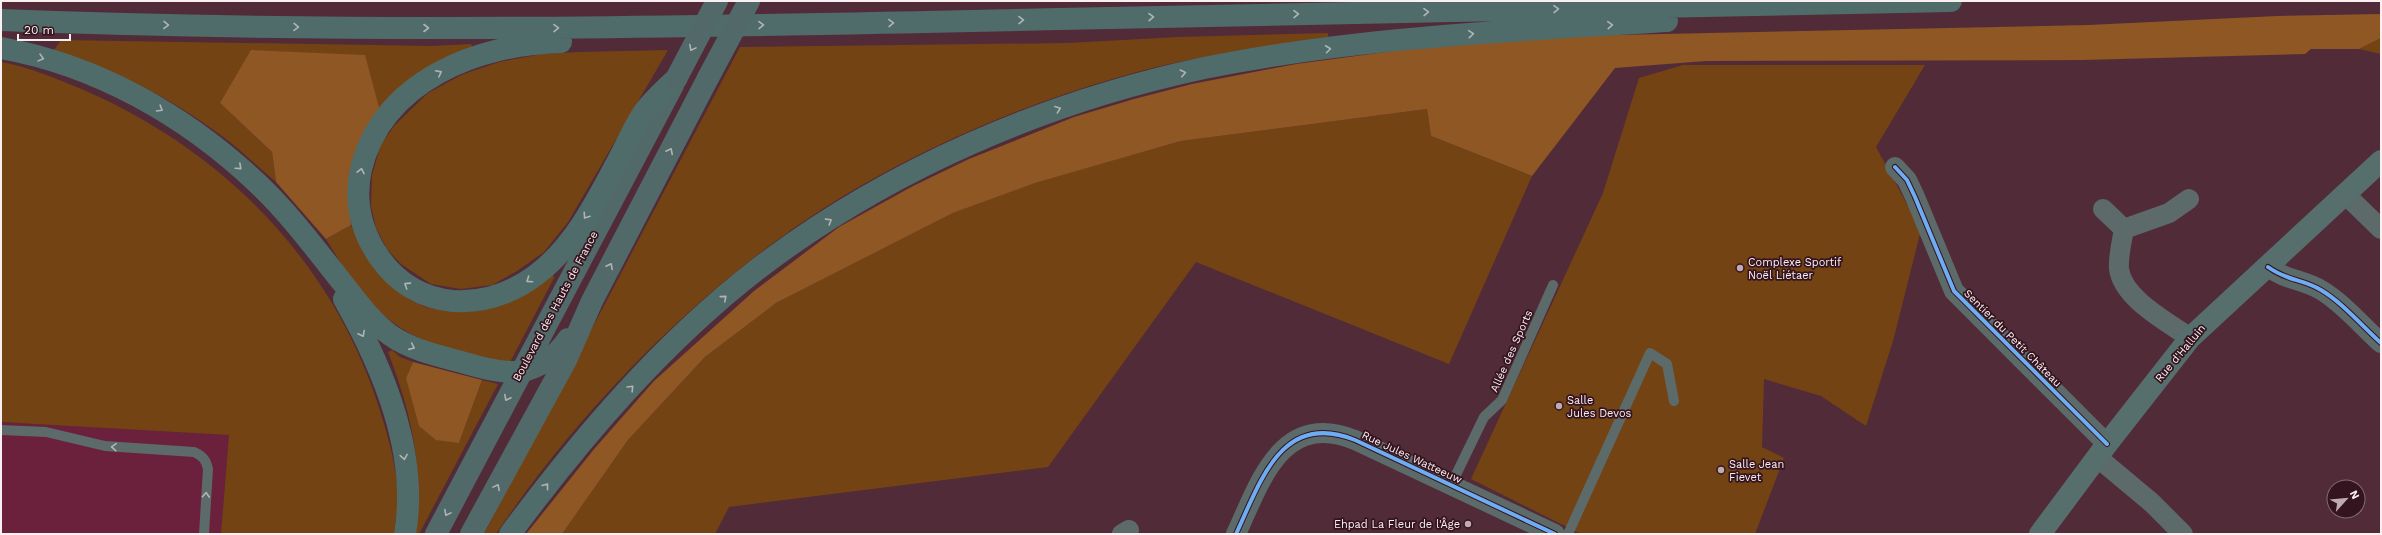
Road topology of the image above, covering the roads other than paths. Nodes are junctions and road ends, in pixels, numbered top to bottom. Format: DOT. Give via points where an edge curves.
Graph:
graph roads {
  1 [pos="717,1"];
  2 [pos="749,1"];
  3 [pos="1951,1"];
  4 [pos="1829,3"];
  5 [pos="1,20"];
  6 [pos="652,27"];
  7 [pos="1,48"];
  8 [pos="676,79"];
  9 [pos="2381,160"];
  10 [pos="1895,167"];
  11 [pos="2381,174"];
  12 [pos="2346,195"];
  13 [pos="2189,199"];
  14 [pos="2103,209"];
  15 [pos="2124,229"];
  16 [pos="2381,229"];
  17 [pos="317,251"];
  18 [pos="2268,267"];
  19 [pos="1553,285"];
  20 [pos="592,301"];
  21 [pos="2190,338"];
  22 [pos="2381,343"];
  23 [pos="520,372"];
  24 [pos="1674,401"];
  25 [pos="1,430"];
  26 [pos="2102,450"];
  27 [pos="1451,485"];
  28 [pos="204,534"];
  29 [pos="405,534"];
  30 [pos="436,534"];
  31 [pos="471,534"];
  32 [pos="510,534"];
  33 [pos="1236,534"];
  34 [pos="1555,534"];
  35 [pos="1568,534"];
  36 [pos="2040,534"];
  37 [pos="2183,534"];
  1 -- 8 [label="highway, Boulevard des Hauts de France, one-way, bridge"];
  20 -- 2 [label="highway, one-way, bridge"];
  3 -- 4 [label="highway"];
  6 -- 4 [label="highway, one-way"];
  32 -- 4 [label="highway, one-way" via="559,469 603,418 683,335 743,281 796,242 853,206 936,160 993,134 1121,88 1252,60 1402,40 1697,19"];
  5 -- 6 [label="highway, one-way" via="362,28"];
  8 -- 6 [label="highway, one-way" via="645,111 587,216 558,255 534,276 512,290 492,298 468,301 426,295 396,277 380,259 366,236 360,214 358,189 367,153 379,128 394,107 426,80 466,60 497,50 539,43 605,39"];
  7 -- 17 [label="highway, one-way" via="57,62 94,76 132,93 174,118 209,142 258,183"];
  8 -- 23 [label="highway, Boulevard des Hauts de France"];
  9 -- 12 [label="main road, Rue d'Halluin"];
  10 -- 26 [label="street, Sentier du Petit Château" via="1907,180 1954,291"];
  11 -- 12 [label="main road, Rue d'Halluin"];
  12 -- 16 [label="street"];
  12 -- 18 [label="main road, Rue d'Halluin"];
  13 -- 15 [label="street" via="2169,213"];
  14 -- 15 [label="street"];
  15 -- 21 [label="street" via="2119,269 2125,286 2138,300"];
  17 -- 23 [label="highway, one-way" via="365,311 399,340 439,356 492,370"];
  17 -- 29 [label="highway, one-way" via="369,348 393,409 407,483 408,510"];
  18 -- 21 [label="main road, Rue d'Halluin"];
  18 -- 22 [label="street" via="2281,276 2314,286 2328,294"];
  19 -- 27 [label="lane, Allée des Sports" via="1502,400 1484,417"];
  20 -- 23 [label="highway" via="557,352 542,364"];
  31 -- 20 [label="highway, one-way" via="566,360"];
  21 -- 26 [label="main road, Rue d'Halluin"];
  23 -- 30 [label="highway, Boulevard des Hauts de France, one-way"];
  24 -- 35 [label="lane" via="1667,364 1650,353"];
  28 -- 25 [label="lane, one-way" via="208,469 207,463 200,455 194,452 105,446 46,432"];
  26 -- 36 [label="main road, Rue d'Halluin"];
  26 -- 37 [label="street, Sentier du Petit Château"];
  27 -- 33 [label="street, Rue Jules Watteeuw" via="1346,436 1310,436 1284,448 1271,462"];
  27 -- 34 [label="street, Rue Jules Watteeuw"];
}
